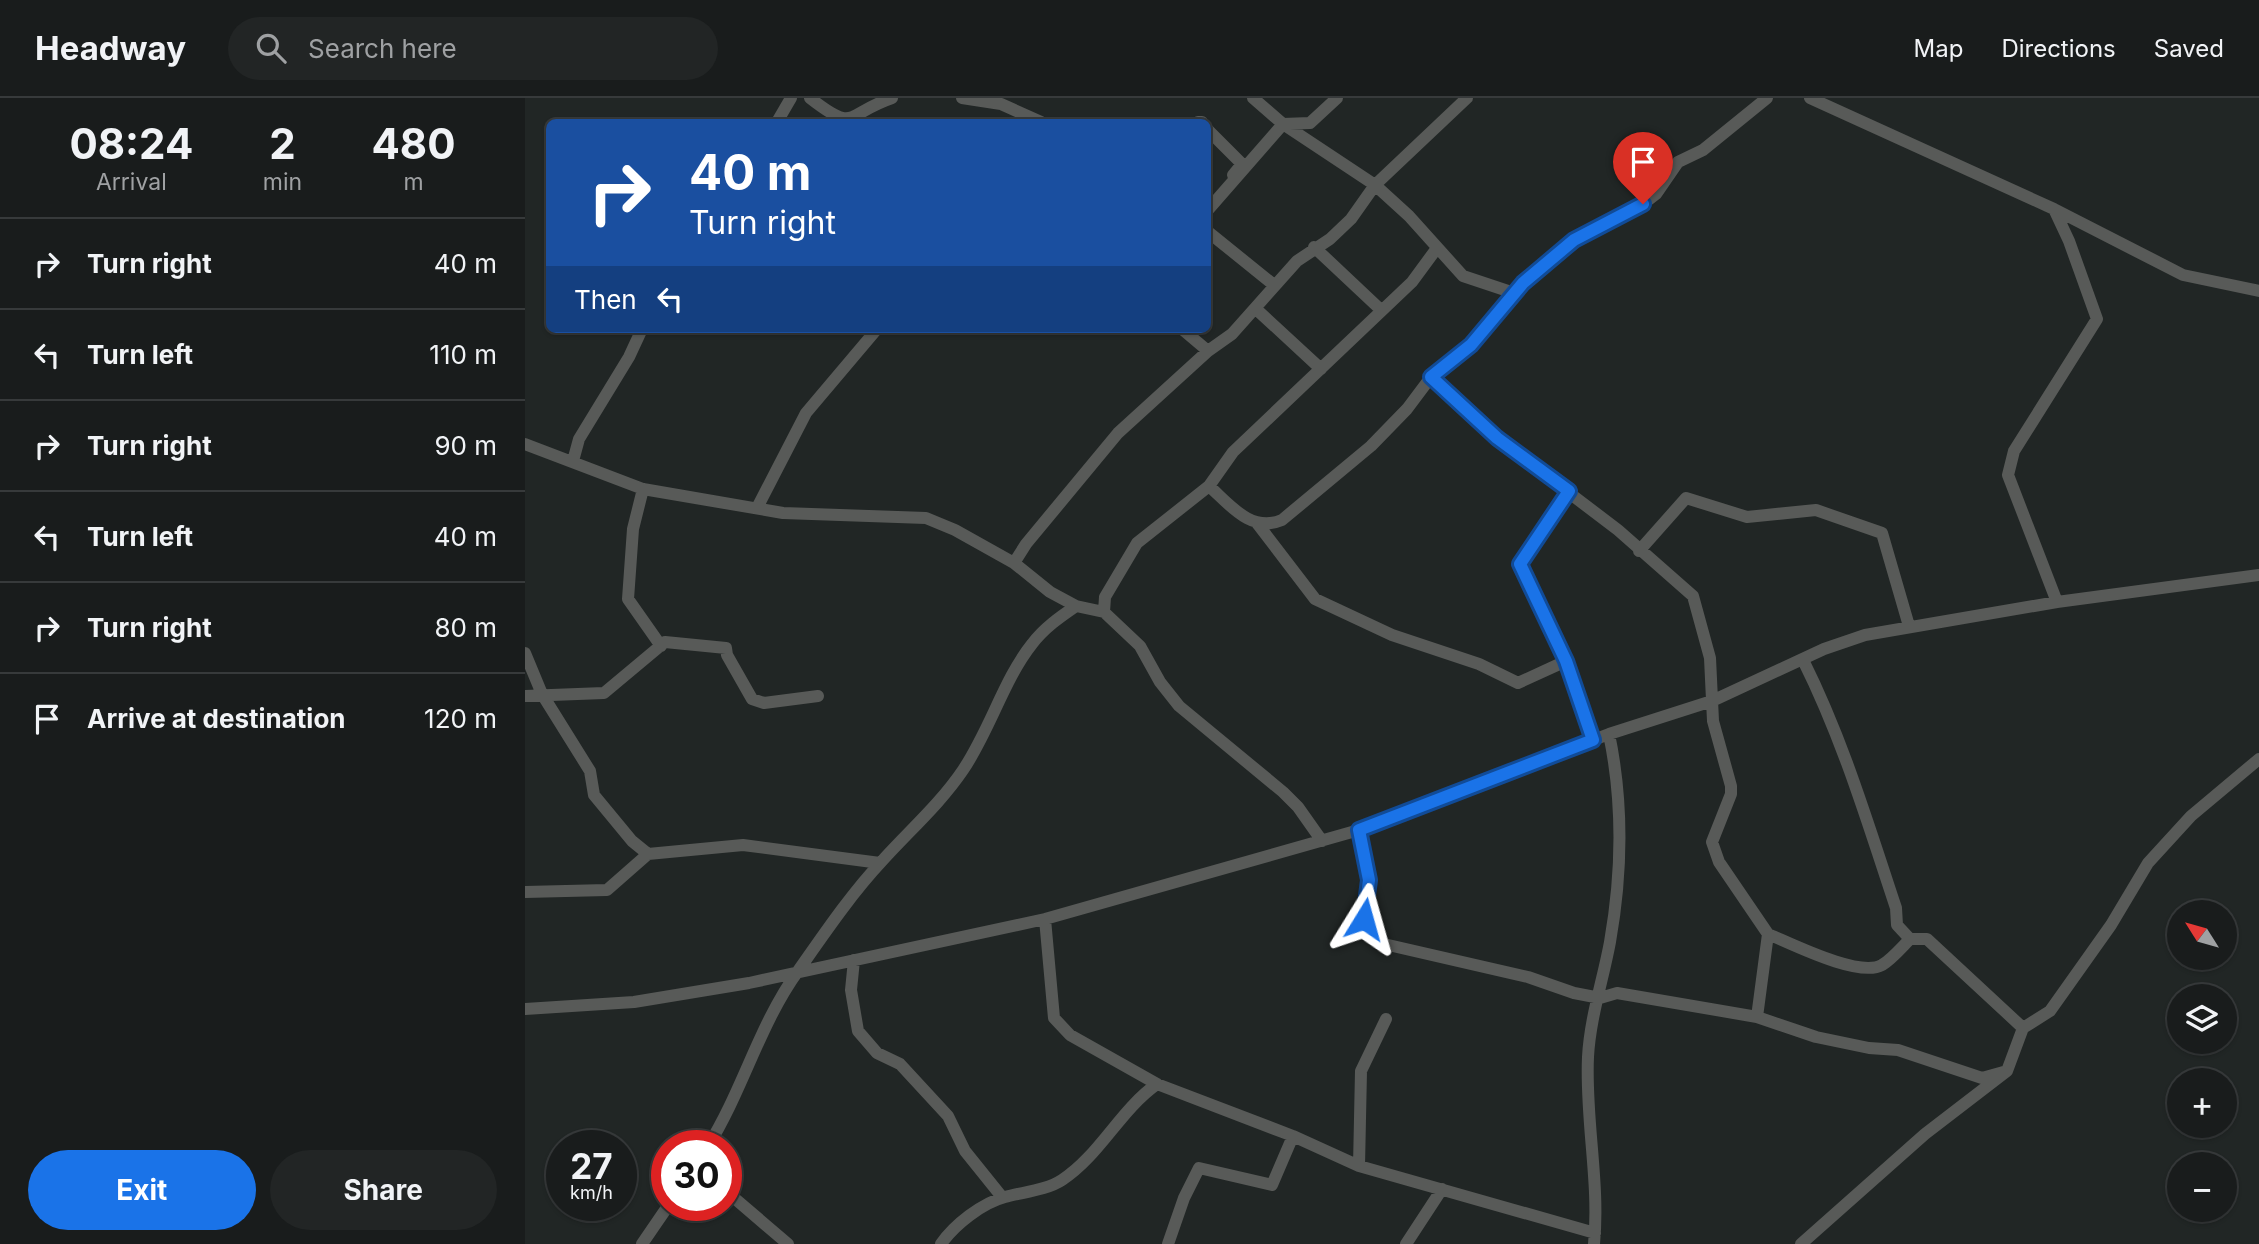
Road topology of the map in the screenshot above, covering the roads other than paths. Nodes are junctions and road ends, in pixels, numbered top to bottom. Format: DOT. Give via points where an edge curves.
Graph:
graph roads {
  1 [pos="791,98"];
  2 [pos="810,98"];
  3 [pos="892,98"];
  4 [pos="962,98"];
  5 [pos="1253,98"];
  6 [pos="1337,98"];
  7 [pos="1467,98"];
  8 [pos="1767,98"];
  9 [pos="1810,98"];
  10 [pos="1001,101"];
  11 [pos="779,119"];
  12 [pos="1035,119"];
  13 [pos="1283,124"];
  14 [pos="1211,133"];
  15 [pos="1375,185"];
  16 [pos="1211,205"];
  17 [pos="1211,205"];
  18 [pos="2054,209"];
  19 [pos="1211,233"];
  20 [pos="1314,247"];
  21 [pos="1437,248"];
  22 [pos="1273,285"];
  23 [pos="2259,291"];
  24 [pos="1514,293"];
  25 [pos="1256,309"];
  26 [pos="1381,310"];
  27 [pos="640,333"];
  28 [pos="874,333"];
  29 [pos="1187,333"];
  30 [pos="1208,351"];
  31 [pos="1321,369"];
  32 [pos="1431,377"];
  33 [pos="525,444"];
  34 [pos="573,461"];
  35 [pos="1209,486"];
  36 [pos="643,489"];
  37 [pos="1569,491"];
  38 [pos="757,508"];
  39 [pos="1257,523"];
  40 [pos="1639,551"];
  41 [pos="1014,563"];
  42 [pos="2259,575"];
  43 [pos="2057,602"];
  44 [pos="1076,606"];
  45 [pos="1104,612"];
  46 [pos="1909,626"];
  47 [pos="661,646"];
  48 [pos="525,653"];
  49 [pos="1803,660"];
  50 [pos="1566,661"];
  51 [pos="542,694"];
  52 [pos="525,696"];
  53 [pos="818,696"];
  54 [pos="1712,701"];
  55 [pos="1609,734"];
  56 [pos="1593,740"];
  57 [pos="2259,759"];
  58 [pos="1359,830"];
  59 [pos="1322,841"];
  60 [pos="648,854"];
  61 [pos="880,863"];
  62 [pos="525,892"];
  63 [pos="1045,919"];
  64 [pos="1768,934"];
  65 [pos="1910,939"];
  66 [pos="854,960"];
  67 [pos="797,972"];
  68 [pos="1600,998"];
  69 [pos="525,1009"];
  70 [pos="1757,1017"];
  71 [pos="1386,1019"];
  72 [pos="2023,1028"];
  73 [pos="2007,1071"];
  74 [pos="1157,1084"];
  75 [pos="717,1130"];
  76 [pos="1293,1136"];
  77 [pos="1359,1166"];
  78 [pos="1442,1189"];
  79 [pos="1002,1198"];
  80 [pos="742,1205"];
  81 [pos="658,1221"];
  82 [pos="1595,1238"];
  83 [pos="642,1244"];
  84 [pos="788,1244"];
  85 [pos="941,1244"];
  86 [pos="1168,1244"];
  87 [pos="1406,1244"];
  88 [pos="1801,1244"];
  1 -- 11 [label="street"];
  2 -- 3 [label="street" via="837,119"];
  4 -- 10 [label="street"];
  5 -- 13 [label="street"];
  6 -- 13 [label="street" via="1310,123"];
  7 -- 15 [label="street"];
  8 -- 24 [label="street" via="1703,150 1678,162 1656,194 1574,240"];
  9 -- 18 [label="street"];
  10 -- 12 [label="street"];
  13 -- 15 [label="street"];
  13 -- 16 [label="street"];
  14 -- 17 [label="street" via="1242,164"];
  15 -- 20 [label="street" via="1351,219"];
  15 -- 21 [label="street"];
  18 -- 23 [label="street" via="2183,275"];
  18 -- 43 [label="street" via="2097,318 2014,451 2008,475"];
  19 -- 22 [label="street"];
  20 -- 22 [label="street"];
  20 -- 26 [label="street"];
  21 -- 24 [label="street" via="1464,276"];
  21 -- 26 [label="street" via="1412,282"];
  22 -- 25 [label="street"];
  24 -- 32 [label="street" via="1471,345"];
  25 -- 30 [label="street"];
  25 -- 31 [label="street"];
  26 -- 31 [label="street"];
  27 -- 34 [label="street" via="579,439"];
  28 -- 38 [label="street" via="806,413"];
  29 -- 30 [label="street"];
  30 -- 41 [label="street" via="1118,433"];
  31 -- 35 [label="street" via="1233,452"];
  32 -- 37 [label="street" via="1497,438"];
  32 -- 39 [label="street" via="1361,455 1282,520 1269,526"];
  33 -- 34 [label="street"];
  34 -- 36 [label="street"];
  35 -- 39 [label="street" via="1243,517"];
  35 -- 45 [label="street" via="1137,543 1105,597"];
  36 -- 38 [label="street"];
  36 -- 47 [label="street" via="633,529 628,599"];
  37 -- 40 [label="street"];
  37 -- 50 [label="street" via="1520,564"];
  38 -- 41 [label="street" via="926,518"];
  39 -- 50 [label="street" via="1315,599 1392,635 1479,664 1518,683"];
  40 -- 46 [label="street" via="1686,498 1747,517 1816,510 1882,533"];
  40 -- 54 [label="street" via="1693,596 1710,658"];
  41 -- 44 [label="street"];
  42 -- 43 [label="street"];
  43 -- 46 [label="street"];
  44 -- 45 [label="street"];
  44 -- 61 [label="street" via="1032,643 960,775"];
  45 -- 59 [label="street" via="1140,646 1178,706 1299,807"];
  46 -- 49 [label="street" via="1865,635"];
  47 -- 51 [label="street" via="604,693 576,697"];
  47 -- 53 [label="street" via="665,642 726,648 746,691 764,703"];
  48 -- 51 [label="street"];
  49 -- 54 [label="street"];
  49 -- 65 [label="street" via="1851,769 1896,908 1897,925"];
  50 -- 56 [label="street"];
  51 -- 52 [label="street"];
  51 -- 60 [label="street" via="590,771 594,795"];
  54 -- 55 [label="street"];
  54 -- 64 [label="street" via="1731,794 1712,842 1719,862"];
  55 -- 56 [label="street"];
  55 -- 68 [label="street" via="1617,769 1616,906"];
  56 -- 58 [label="street"];
  57 -- 72 [label="street" via="2191,816 2148,863 2050,1011"];
  58 -- 59 [label="street"];
  58 -- 68 [label="street" via="1369,880 1364,927 1373,939"];
  59 -- 63 [label="street"];
  60 -- 61 [label="street" via="743,845"];
  60 -- 62 [label="street" via="607,890"];
  61 -- 67 [label="street"];
  63 -- 66 [label="street"];
  63 -- 74 [label="street" via="1054,1018 1070,1035"];
  64 -- 65 [label="street" via="1858,967 1880,966"];
  64 -- 70 [label="street"];
  65 -- 72 [label="street" via="1927,939"];
  66 -- 67 [label="street"];
  66 -- 79 [label="street" via="851,990 858,1031 877,1053 900,1064 948,1116 965,1151"];
  67 -- 69 [label="street" via="634,1002"];
  67 -- 75 [label="street" via="771,1013"];
  68 -- 70 [label="street" via="1617,993"];
  68 -- 82 [label="street" via="1588,1060"];
  70 -- 73 [label="street" via="1816,1037 1898,1050 1982,1078"];
  71 -- 77 [label="street" via="1361,1071"];
  72 -- 73 [label="street"];
  73 -- 88 [label="street" via="1925,1135"];
  74 -- 76 [label="street"];
  74 -- 79 [label="street" via="1142,1094 1099,1146 1060,1181"];
  76 -- 77 [label="street"];
  76 -- 86 [label="street" via="1272,1185 1199,1168"];
  77 -- 78 [label="street"];
  78 -- 82 [label="street"];
  78 -- 87 [label="street"];
  79 -- 85 [label="street" via="958,1226"];
  80 -- 84 [label="street"];
  81 -- 83 [label="street"];
}
